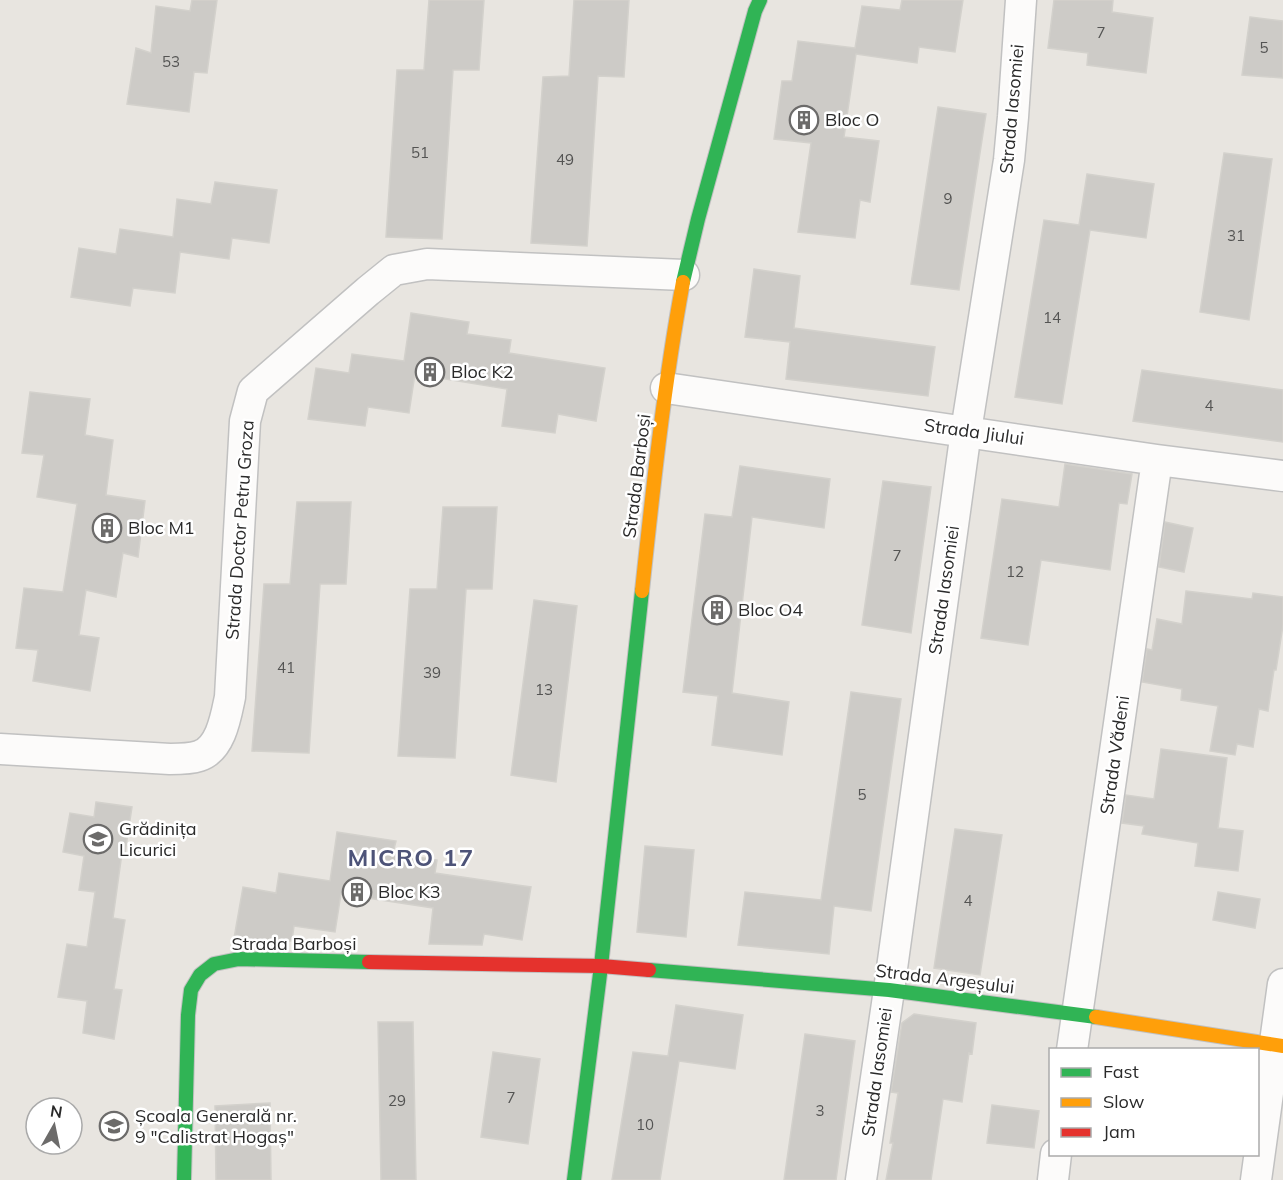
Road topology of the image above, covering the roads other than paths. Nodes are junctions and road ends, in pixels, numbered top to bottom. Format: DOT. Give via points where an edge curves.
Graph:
graph roads {
  1 [pos="760,0"];
  2 [pos="1021,0"];
  3 [pos="684,275"];
  4 [pos="666,388"];
  5 [pos="966,431"];
  6 [pos="1157,460"];
  7 [pos="1283,476"];
  8 [pos="0,749"];
  9 [pos="601,966"];
  10 [pos="1283,984"];
  11 [pos="889,990"];
  12 [pos="1077,1014"];
  13 [pos="1279,1045"];
  14 [pos="1072,1048"];
  15 [pos="1056,1156"];
  16 [pos="184,1180"];
  17 [pos="574,1180"];
  18 [pos="861,1180"];
  19 [pos="1053,1180"];
  20 [pos="1256,1180"];
  1 -- 3 [label="street, Strada Barboși"];
  2 -- 5 [label="street, Strada Iasomiei" via="1009,160"];
  3 -- 4 [label="street, Strada Barboși"];
  3 -- 8 [label="street, Strada Doctor Petru Groza" via="427,264 394,270 254,391 245,421 230,697 225,725 215,743 202,755 170,759"];
  4 -- 5 [label="street, Strada Jiului"];
  4 -- 9 [label="street, Strada Barboși"];
  5 -- 6 [label="street, Strada Jiului"];
  5 -- 11 [label="street, Strada Iasomiei"];
  6 -- 7 [label="street, Strada Jiului"];
  6 -- 12 [label="street, Strada Vădeni"];
  9 -- 11 [label="street, Strada Argeșului"];
  9 -- 16 [label="street, Strada Barboși" via="239,959 214,964 200,975 191,990"];
  9 -- 17 [label="street, Strada Barboși"];
  10 -- 13 [label="street"];
  11 -- 12 [label="street, Strada Argeșului"];
  11 -- 18 [label="street, Strada Iasomiei"];
  12 -- 13 [label="street, Strada Argeșului"];
  12 -- 14 [label="street, Strada Vădeni"];
  13 -- 20 [label="street"];
  15 -- 19 [label="street"];
}
